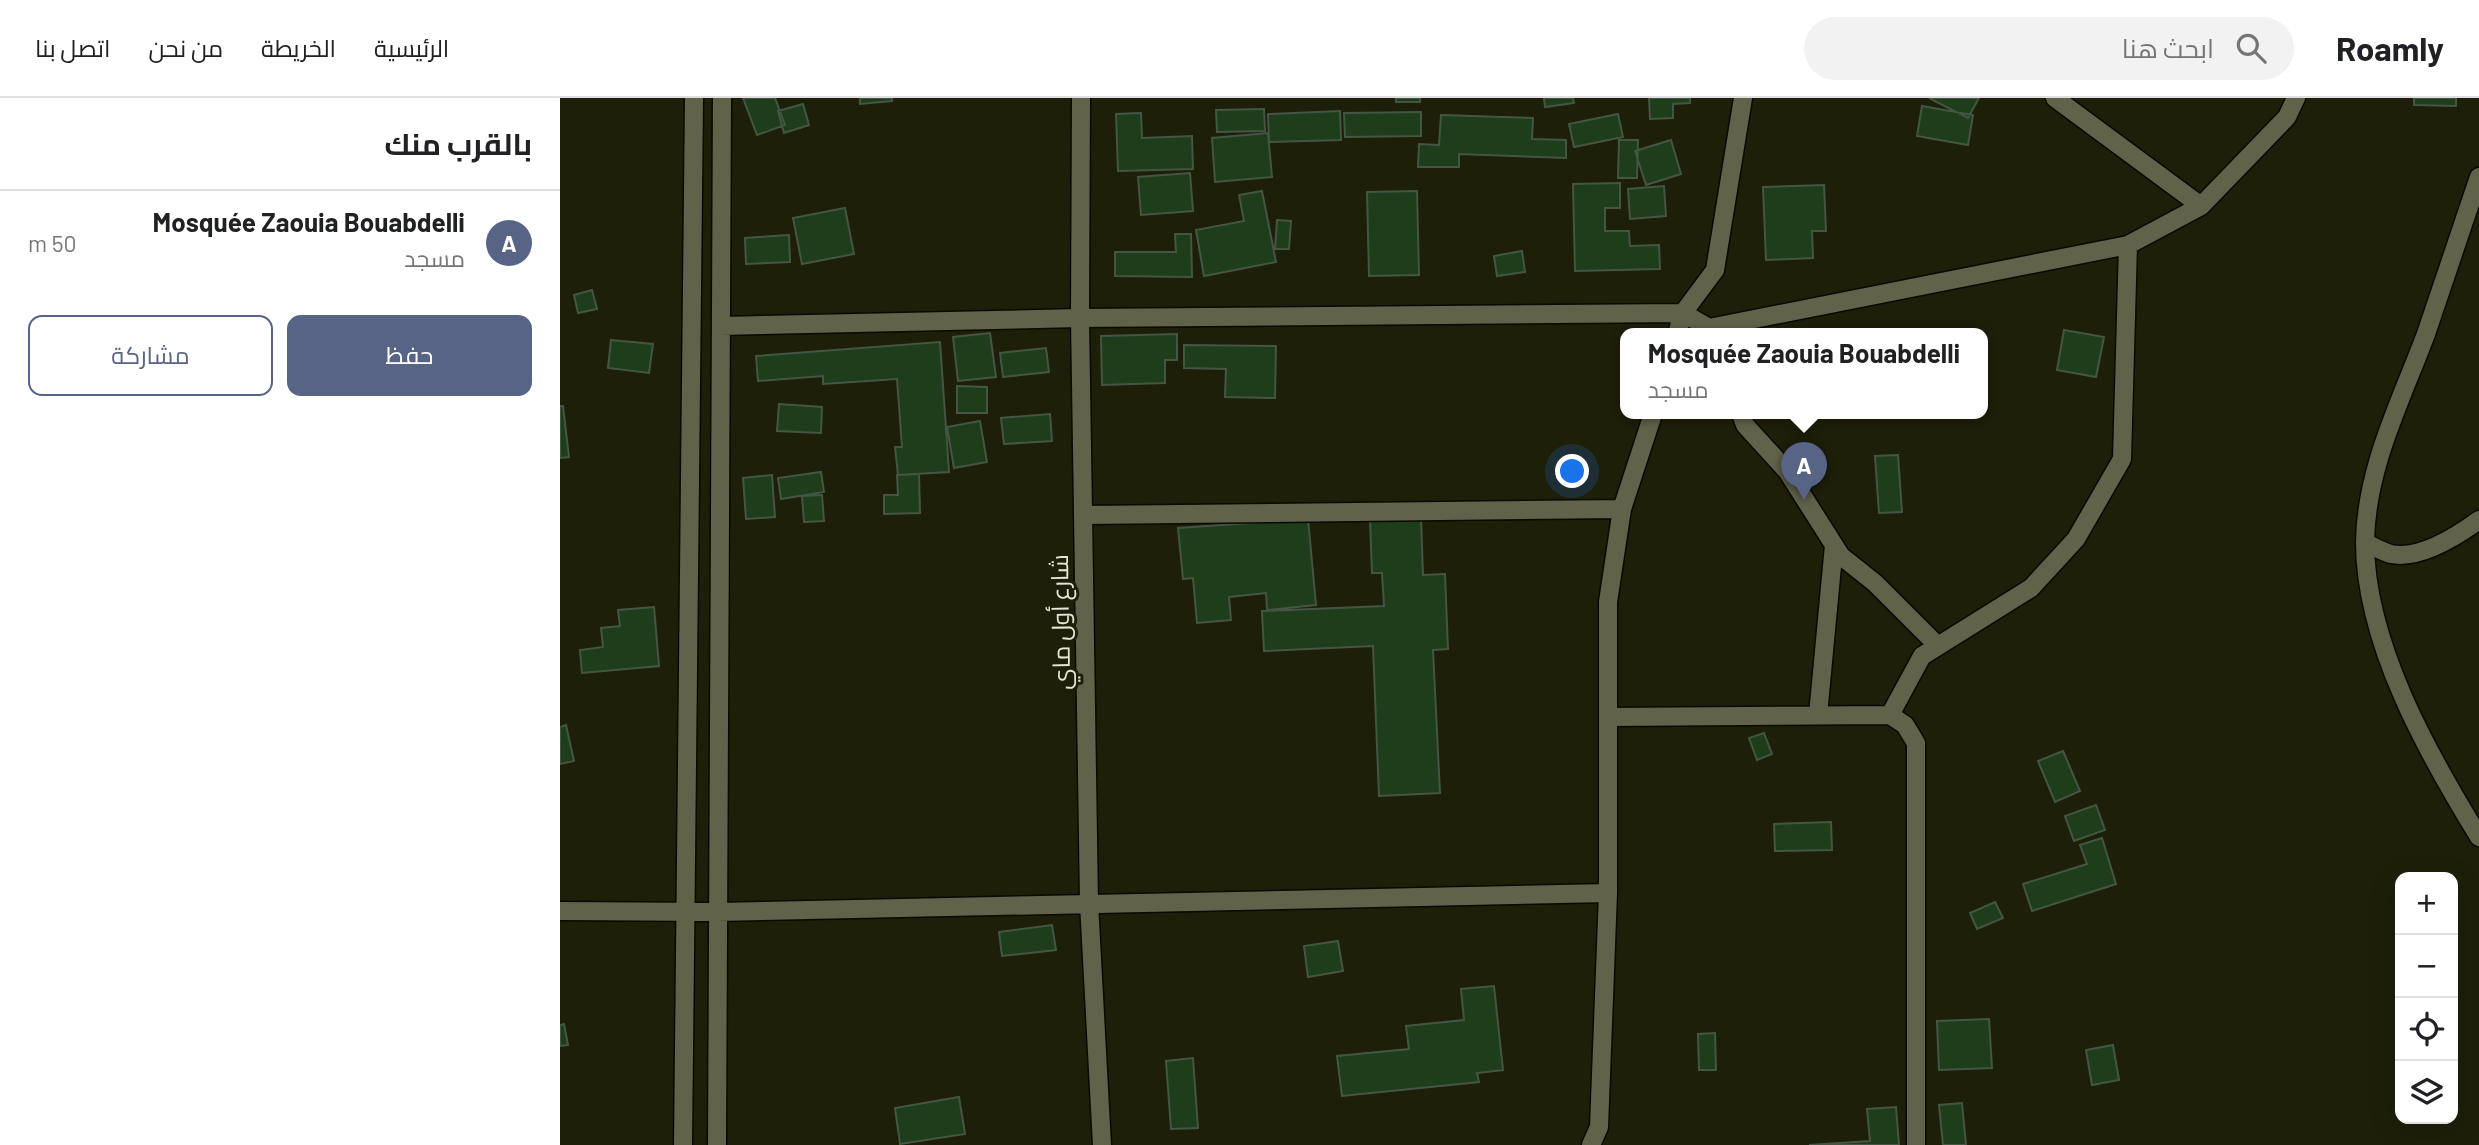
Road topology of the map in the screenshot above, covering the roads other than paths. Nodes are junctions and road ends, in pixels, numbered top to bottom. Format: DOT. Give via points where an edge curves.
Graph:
graph roads {
  1 [pos="694,98"];
  2 [pos="722,98"];
  3 [pos="1081,98"];
  4 [pos="1743,98"];
  5 [pos="2055,98"];
  6 [pos="2296,98"];
  7 [pos="2479,177"];
  8 [pos="2201,206"];
  9 [pos="2128,245"];
  10 [pos="1683,313"];
  11 [pos="1080,318"];
  12 [pos="721,326"];
  13 [pos="1679,328"];
  14 [pos="1706,328"];
  15 [pos="1725,328"];
  16 [pos="1651,419"];
  17 [pos="1743,419"];
  18 [pos="1622,509"];
  19 [pos="1085,515"];
  20 [pos="2479,520"];
  21 [pos="2365,543"];
  22 [pos="1833,545"];
  23 [pos="1937,645"];
  24 [pos="1818,715"];
  25 [pos="1890,715"];
  26 [pos="1608,717"];
  27 [pos="2479,837"];
  28 [pos="1608,893"];
  29 [pos="1089,904"];
  30 [pos="560,911"];
  31 [pos="684,912"];
  32 [pos="717,912"];
  33 [pos="683,1145"];
  34 [pos="717,1145"];
  35 [pos="1101,1145"];
  36 [pos="1591,1145"];
  37 [pos="1916,1145"];
  1 -- 31 [label="street"];
  2 -- 12 [label="street"];
  3 -- 11 [label="street, شارع أول ماي"];
  4 -- 10 [label="street" via="1715,270"];
  5 -- 8 [label="street"];
  6 -- 8 [label="street" via="2287,117"];
  7 -- 21 [label="street" via="2426,335 2384,439"];
  8 -- 9 [label="street"];
  9 -- 15 [label="street"];
  9 -- 23 [label="street" via="2122,458 2076,539 2031,588"];
  10 -- 11 [label="street"];
  10 -- 13 [label="street"];
  10 -- 14 [label="street"];
  11 -- 12 [label="street"];
  11 -- 19 [label="street, شارع أول ماي"];
  12 -- 32 [label="street"];
  16 -- 18 [label="street"];
  17 -- 22 [label="street" via="1787,471"];
  18 -- 19 [label="street"];
  18 -- 26 [label="street" via="1608,602"];
  19 -- 29 [label="street, شارع أول ماي"];
  20 -- 21 [label="street" via="2414,553 2392,554"];
  21 -- 27 [label="street" via="2381,635 2399,685 2423,741"];
  22 -- 23 [label="street"];
  22 -- 24 [label="street"];
  23 -- 25 [label="street" via="1922,656"];
  24 -- 25 [label="street"];
  24 -- 26 [label="street"];
  25 -- 37 [label="street" via="1905,725 1916,743"];
  26 -- 28 [label="street"];
  28 -- 29 [label="street"];
  28 -- 36 [label="street" via="1599,1127"];
  29 -- 32 [label="street"];
  29 -- 35 [label="street, شارع أول ماي"];
  30 -- 31 [label="street"];
  31 -- 32 [label="street"];
  31 -- 33 [label="street"];
  32 -- 34 [label="street"];
}
